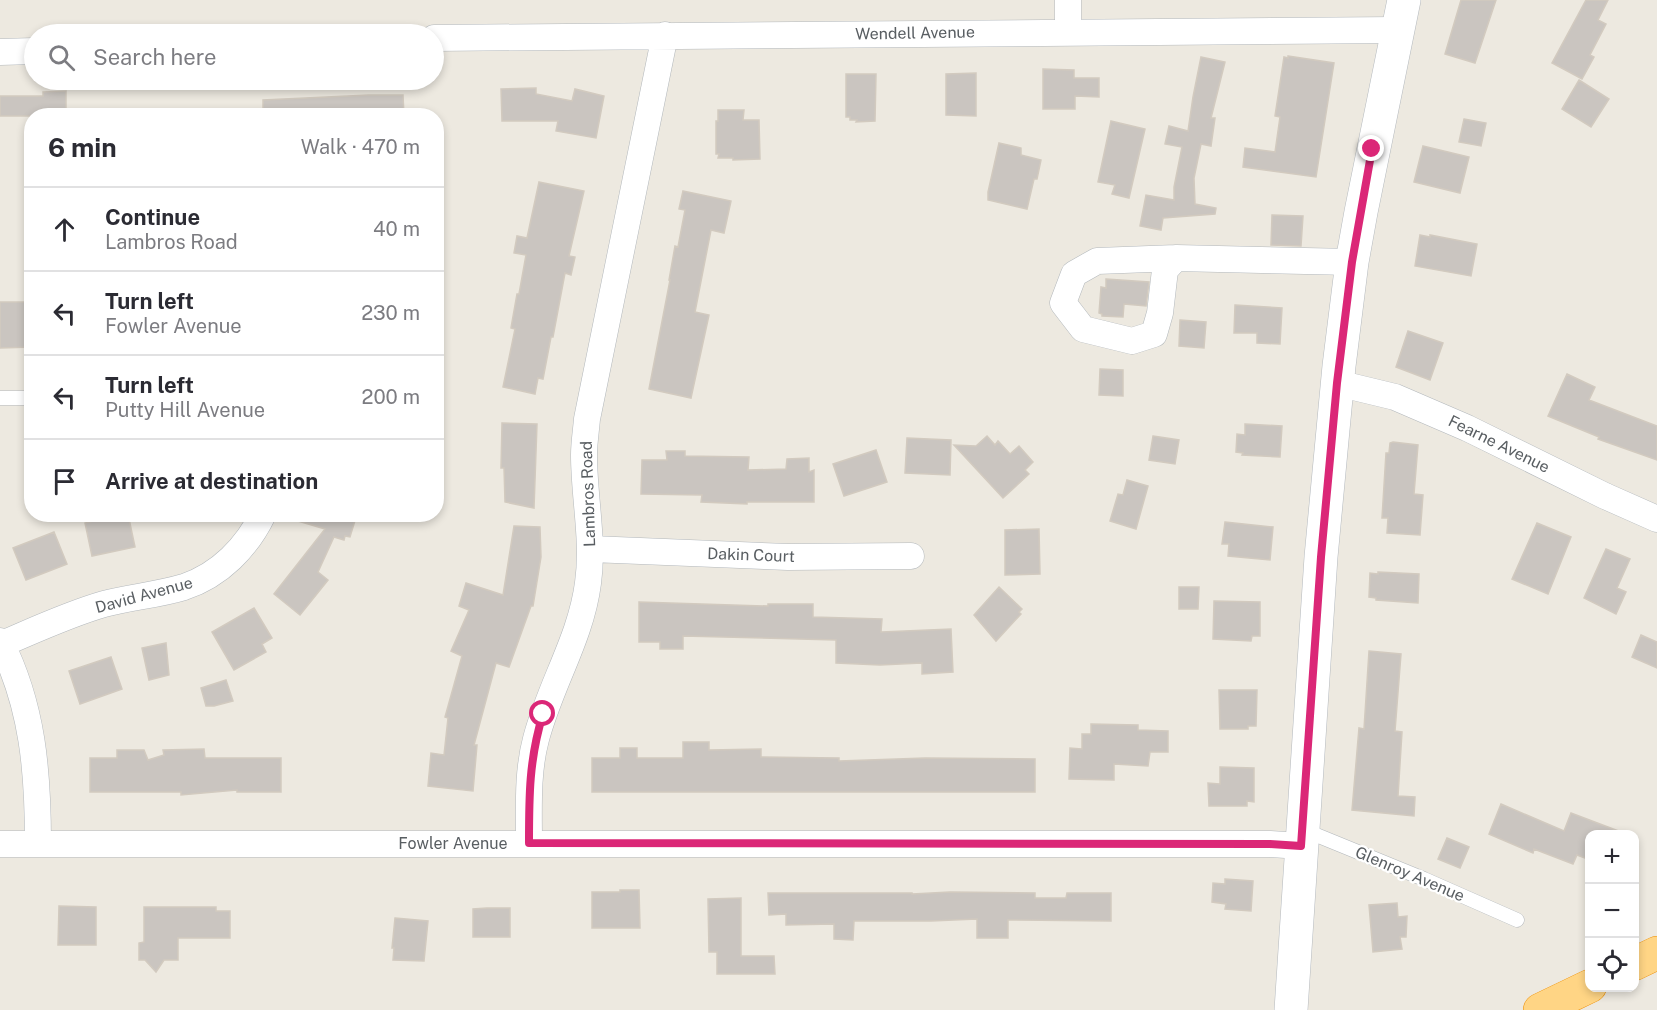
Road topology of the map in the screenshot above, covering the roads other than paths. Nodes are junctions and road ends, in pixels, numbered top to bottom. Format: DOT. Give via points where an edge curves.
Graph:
graph roads {
  1 [pos="1068,0"];
  2 [pos="1400,15"];
  3 [pos="1068,32"];
  4 [pos="665,35"];
  5 [pos="444,38"];
  6 [pos="24,51"];
  7 [pos="0,52"];
  8 [pos="1176,258"];
  9 [pos="1352,262"];
  10 [pos="1337,383"];
  11 [pos="0,398"];
  12 [pos="24,398"];
  13 [pos="1657,519"];
  14 [pos="259,522"];
  15 [pos="591,549"];
  16 [pos="911,556"];
  17 [pos="1,643"];
  18 [pos="1302,838"];
  19 [pos="0,843"];
  20 [pos="529,843"];
  21 [pos="38,844"];
  22 [pos="1517,920"];
  23 [pos="1657,953"];
  24 [pos="1657,959"];
  25 [pos="1639,962"];
  26 [pos="1639,967"];
  27 [pos="1585,990"];
  28 [pos="1291,1010"];
  29 [pos="1541,1010"];
  1 -- 3 [label="street"];
  2 -- 3 [label="street, Wendell Avenue"];
  2 -- 9 [label="main road"];
  3 -- 4 [label="street, Wendell Avenue"];
  4 -- 5 [label="street, Wendell Avenue"];
  4 -- 15 [label="street, Lambros Road" via="587,419 584,455"];
  6 -- 7 [label="street"];
  8 -- 8 [label="street" via="1097,261 1074,274 1063,303 1083,329 1132,341 1154,333 1165,270"];
  8 -- 9 [label="street"];
  9 -- 10 [label="main road"];
  10 -- 13 [label="street, Fearne Avenue" via="1405,401"];
  10 -- 18 [label="main road"];
  11 -- 12 [label="lane"];
  14 -- 17 [label="street, David Avenue" via="234,557 203,578 185,586 104,604"];
  15 -- 16 [label="street, Dakin Court" via="788,557"];
  15 -- 20 [label="street, Lambros Road" via="582,616 535,741"];
  17 -- 21 [label="street" via="29,720"];
  18 -- 20 [label="street, Fowler Avenue" via="1270,844"];
  18 -- 22 [label="lane, Glenroy Avenue" via="1424,879"];
  18 -- 28 [label="main road"];
  19 -- 21 [label="street, Fowler Avenue"];
  20 -- 21 [label="street, Fowler Avenue"];
  23 -- 25 [label="highway"];
  24 -- 26 [label="highway"];
  27 -- 29 [label="highway"];
}
